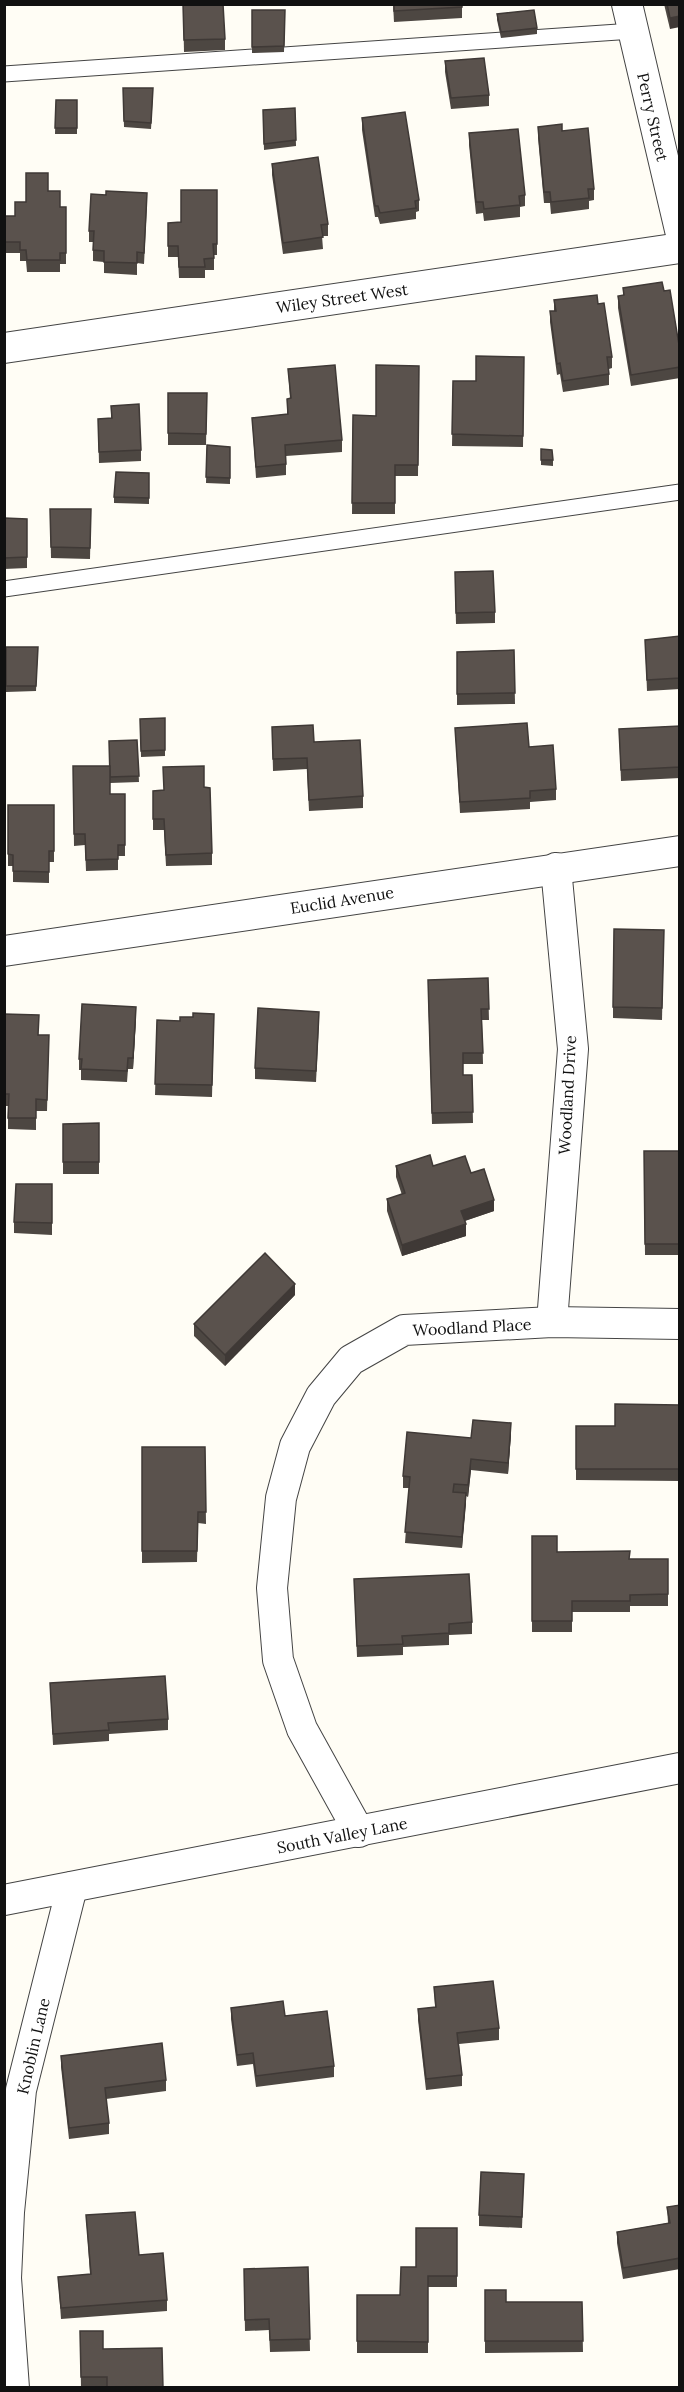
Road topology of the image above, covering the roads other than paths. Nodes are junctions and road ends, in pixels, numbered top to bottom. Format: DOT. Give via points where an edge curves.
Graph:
graph roads {
  1 [pos="630,18"];
  2 [pos="4,74"];
  3 [pos="680,230"];
  4 [pos="680,248"];
  5 [pos="4,348"];
  6 [pos="680,492"];
  7 [pos="4,589"];
  8 [pos="680,851"];
  9 [pos="556,868"];
  10 [pos="4,951"];
  11 [pos="552,1322"];
  12 [pos="680,1324"];
  13 [pos="680,1768"];
  14 [pos="359,1832"];
  15 [pos="72,1887"];
  16 [pos="4,1900"];
  17 [pos="15,2388"];
  1 -- 2 [label="lane"];
  1 -- 3 [label="street, Perry Street"];
  4 -- 5 [label="street, Wiley Street West"];
  6 -- 7 [label="lane"];
  8 -- 9 [label="street, Euclid Avenue"];
  9 -- 10 [label="street, Euclid Avenue"];
  9 -- 11 [label="street, Woodland Drive" via="573,1049"];
  11 -- 12 [label="street, Woodland Place"];
  11 -- 14 [label="street, Woodland Place" via="404,1330 351,1360 321,1396 295,1446 281,1498 272,1588 278,1660 302,1729"];
  13 -- 14 [label="street, South Valley Lane"];
  14 -- 15 [label="street, South Valley Lane"];
  15 -- 16 [label="street, South Valley Lane"];
  15 -- 17 [label="street, Knoblin Lane" via="21,2090 6,2278"];
}
